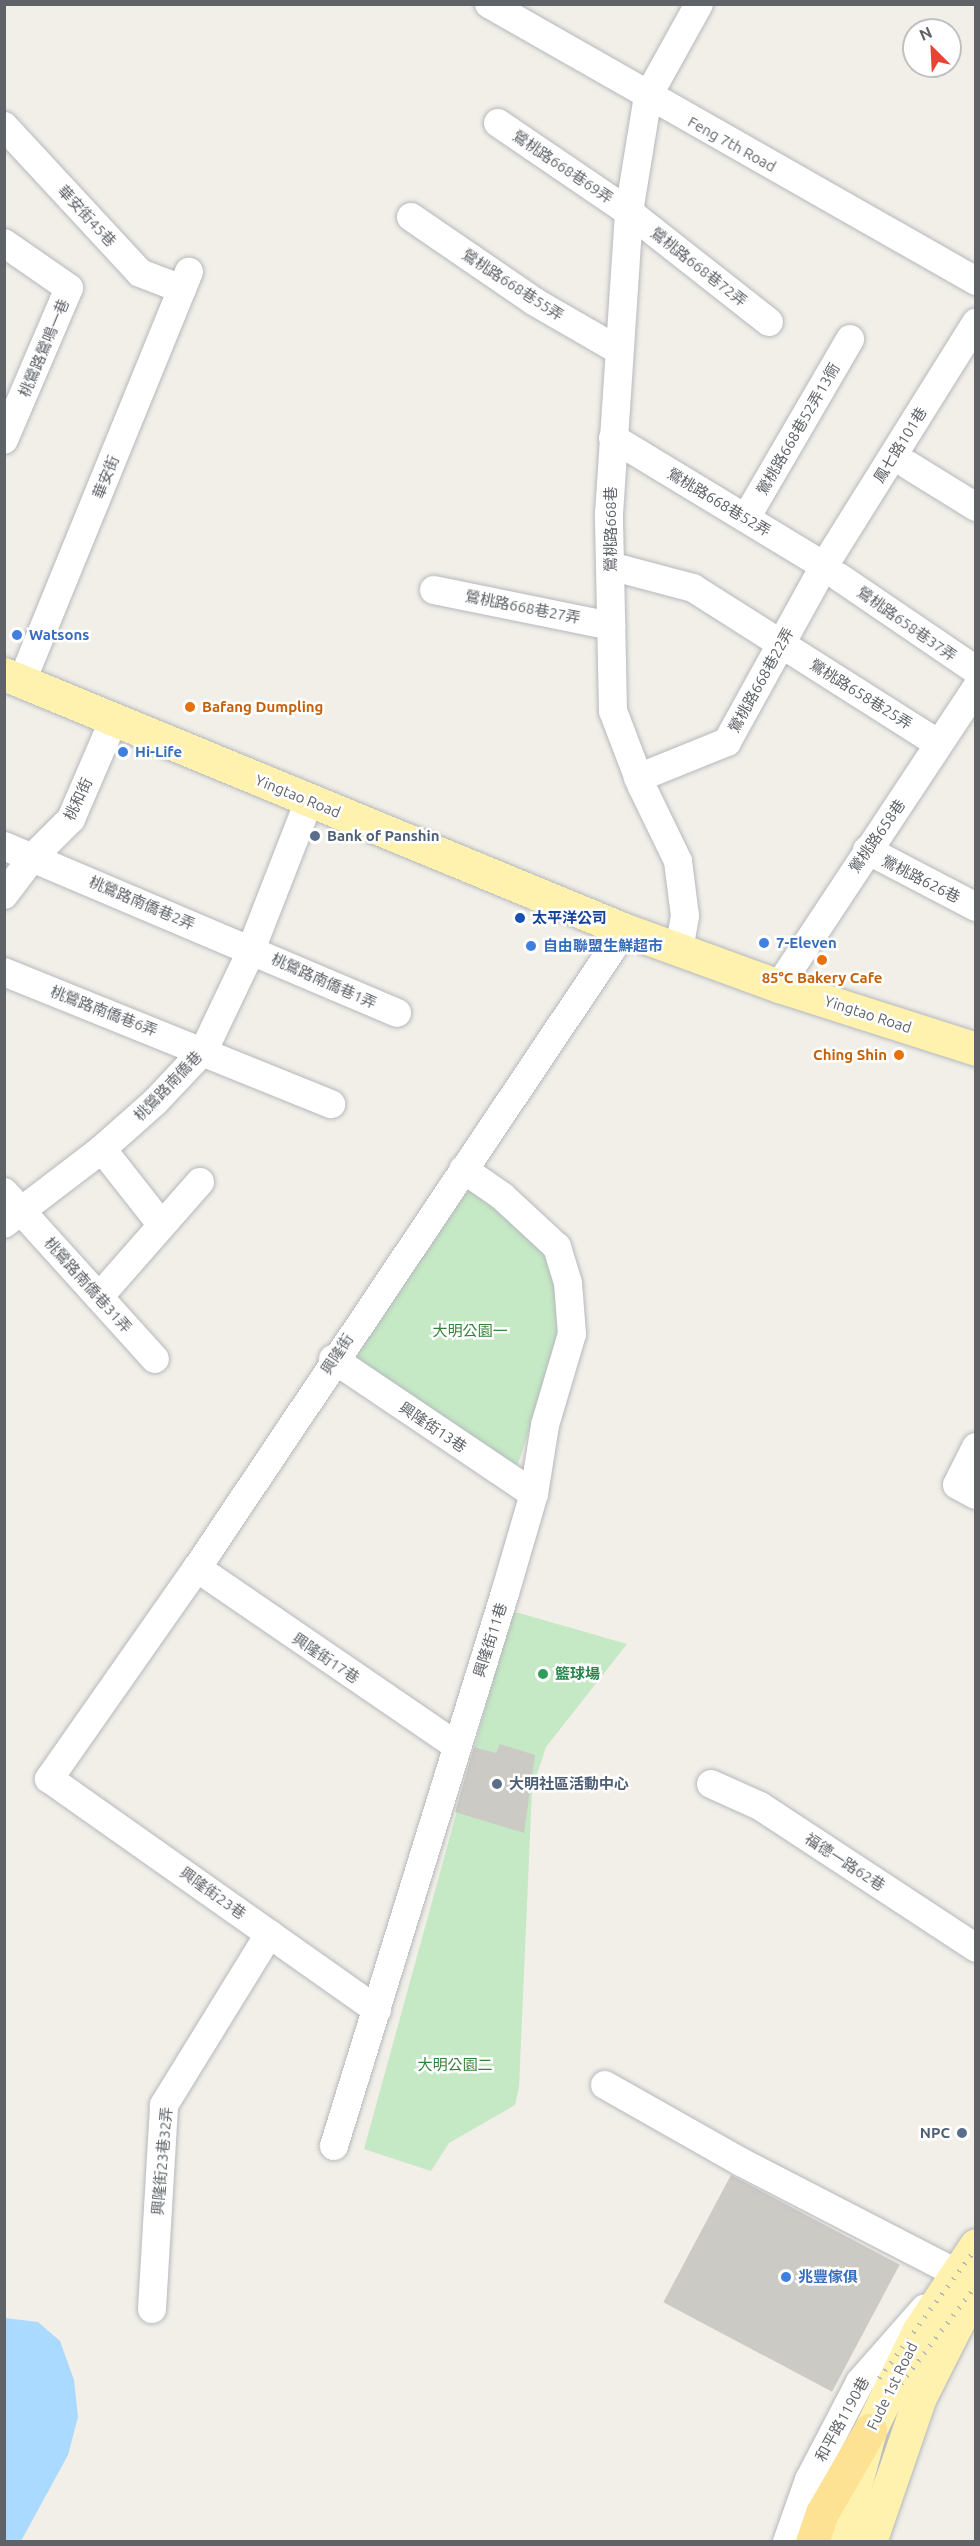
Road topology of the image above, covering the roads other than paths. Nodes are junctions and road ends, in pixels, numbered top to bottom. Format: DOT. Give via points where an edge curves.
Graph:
graph roads {
  1 [pos="489,4"];
  2 [pos="699,4"];
  3 [pos="648,96"];
  4 [pos="498,123"];
  5 [pos="4,126"];
  6 [pos="629,212"];
  7 [pos="411,217"];
  8 [pos="4,243"];
  9 [pos="186,280"];
  10 [pos="975,281"];
  11 [pos="769,322"];
  12 [pos="975,323"];
  13 [pos="850,339"];
  14 [pos="618,350"];
  15 [pos="613,438"];
  16 [pos="4,440"];
  17 [pos="908,465"];
  18 [pos="975,507"];
  19 [pos="746,518"];
  20 [pos="610,566"];
  21 [pos="832,571"];
  22 [pos="434,590"];
  23 [pos="611,626"];
  24 [pos="782,644"];
  25 [pos="975,670"];
  26 [pos="13,678"];
  27 [pos="975,688"];
  28 [pos="114,719"];
  29 [pos="939,744"];
  30 [pos="638,778"];
  31 [pos="309,801"];
  32 [pos="4,846"];
  33 [pos="867,850"];
  34 [pos="33,857"];
  35 [pos="4,895"];
  36 [pos="975,907"];
  37 [pos="625,930"];
  38 [pos="681,940"];
  39 [pos="251,949"];
  40 [pos="4,972"];
  41 [pos="783,978"];
  42 [pos="397,1013"];
  43 [pos="975,1030"];
  44 [pos="975,1049"];
  45 [pos="204,1050"];
  46 [pos="331,1104"];
  47 [pos="102,1149"];
  48 [pos="463,1169"];
  49 [pos="200,1182"];
  50 [pos="10,1209"];
  51 [pos="160,1223"];
  52 [pos="99,1296"];
  53 [pos="155,1359"];
  54 [pos="333,1359"];
  55 [pos="975,1447"];
  56 [pos="966,1490"];
  57 [pos="534,1494"];
  58 [pos="197,1568"];
  59 [pos="457,1746"];
  60 [pos="49,1779"];
  61 [pos="711,1784"];
  62 [pos="270,1934"];
  63 [pos="975,1948"];
  64 [pos="377,2010"];
  65 [pos="605,2085"];
  66 [pos="334,2146"];
  67 [pos="975,2245"];
  68 [pos="966,2284"];
  69 [pos="152,2309"];
  70 [pos="870,2430"];
  71 [pos="787,2541"];
  72 [pos="812,2541"];
  73 [pos="840,2541"];
  74 [pos="870,2541"];
  1 -- 3 [label="street, Feng 7th Road"];
  2 -- 3 [label="street, 鶯桃路668巷"];
  3 -- 6 [label="street, 鶯桃路668巷"];
  3 -- 10 [label="street, Feng 7th Road"];
  4 -- 6 [label="street, 鶯桃路668巷69弄"];
  5 -- 9 [label="street, 華安街45巷" via="140,273"];
  6 -- 11 [label="street, 鶯桃路668巷72弄"];
  6 -- 14 [label="street, 鶯桃路668巷"];
  7 -- 14 [label="street, 鶯桃路668巷55弄" via="535,302"];
  8 -- 16 [label="street, 桃鶯路鶯鳴一巷" via="69,288"];
  9 -- 26 [label="street, 華安街"];
  12 -- 21 [label="street, 鳳七路101巷"];
  13 -- 19 [label="street, 鶯桃路668巷52弄13衕"];
  14 -- 15 [label="street, 鶯桃路668巷"];
  15 -- 19 [label="street, 鶯桃路668巷52弄"];
  15 -- 20 [label="street, 鶯桃路668巷"];
  17 -- 18 [label="street"];
  19 -- 21 [label="street, 鶯桃路668巷52弄"];
  20 -- 23 [label="street, 鶯桃路668巷"];
  20 -- 24 [label="street, 鶯桃路658巷25弄" via="693,588"];
  21 -- 24 [label="street, 鶯桃路668巷22弄"];
  21 -- 25 [label="street, 鶯桃路658巷37弄"];
  22 -- 23 [label="street, 鶯桃路668巷27弄"];
  23 -- 30 [label="street, 鶯桃路668巷" via="613,711"];
  24 -- 29 [label="street, 鶯桃路658巷25弄"];
  24 -- 30 [label="street, 鶯桃路668巷22弄" via="727,742"];
  26 -- 28 [label="main road, Yingtao Road"];
  27 -- 29 [label="street, 鶯桃路658巷"];
  28 -- 31 [label="main road, Yingtao Road"];
  28 -- 34 [label="street, 桃和街" via="71,819"];
  29 -- 33 [label="street, 鶯桃路658巷"];
  30 -- 38 [label="street, 鶯桃路668巷" via="678,861"];
  31 -- 37 [label="main road, Yingtao Road"];
  31 -- 39 [label="street, 桃鶯路南僑巷"];
  32 -- 34 [label="street, 桃鶯路南僑巷2弄"];
  33 -- 36 [label="street, 鶯桃路626巷"];
  33 -- 41 [label="street, 鶯桃路658巷"];
  34 -- 35 [label="street, 桃和街"];
  34 -- 39 [label="street, 桃鶯路南僑巷2弄"];
  37 -- 38 [label="main road, Yingtao Road" via="660,921"];
  37 -- 48 [label="street, 興隆街"];
  38 -- 41 [label="main road, Yingtao Road"];
  39 -- 42 [label="street, 桃鶯路南僑巷1弄"];
  39 -- 45 [label="street, 桃鶯路南僑巷"];
  40 -- 45 [label="street, 桃鶯路南僑巷6弄"];
  41 -- 43 [label="main road, Yingtao Road"];
  41 -- 44 [label="main road, Yingtao Road"];
  45 -- 46 [label="street, 桃鶯路南僑巷6弄"];
  45 -- 47 [label="street, 桃鶯路南僑巷" via="155,1102"];
  47 -- 50 [label="street, 桃鶯路南僑巷"];
  47 -- 51 [label="street"];
  48 -- 54 [label="street, 興隆街"];
  48 -- 57 [label="street, 興隆街11巷" via="502,1196 557,1247 568,1283 572,1334 545,1425"];
  49 -- 51 [label="street"];
  50 -- 52 [label="street, 桃鶯路南僑巷31弄"];
  51 -- 52 [label="street"];
  52 -- 53 [label="street, 桃鶯路南僑巷31弄"];
  54 -- 57 [label="street, 興隆街13巷"];
  54 -- 58 [label="street, 興隆街"];
  55 -- 56 [label="street"];
  57 -- 59 [label="street, 興隆街11巷"];
  58 -- 59 [label="street, 興隆街17巷"];
  58 -- 60 [label="street, 興隆街"];
  59 -- 64 [label="street, 興隆街11巷"];
  60 -- 62 [label="street, 興隆街23巷"];
  61 -- 63 [label="street, 福德一路62巷" via="760,1806"];
  62 -- 64 [label="street, 興隆街23巷"];
  62 -- 69 [label="street, 興隆街23巷32弄" via="164,2105"];
  64 -- 66 [label="street, 興隆街11巷"];
  65 -- 68 [label="street"];
  67 -- 68 [label="main road, Fude 1st Road"];
  68 -- 70 [label="main road, Fude 1st Road" via="919,2330"];
  68 -- 71 [label="street, 和平路1190巷" via="893,2340 860,2382 809,2480"];
  68 -- 74 [label="main road, Fude 1st Road" via="920,2397"];
  70 -- 72 [label="highway" via="822,2513"];
  70 -- 73 [label="main road, Fude 1st Road"];
}
